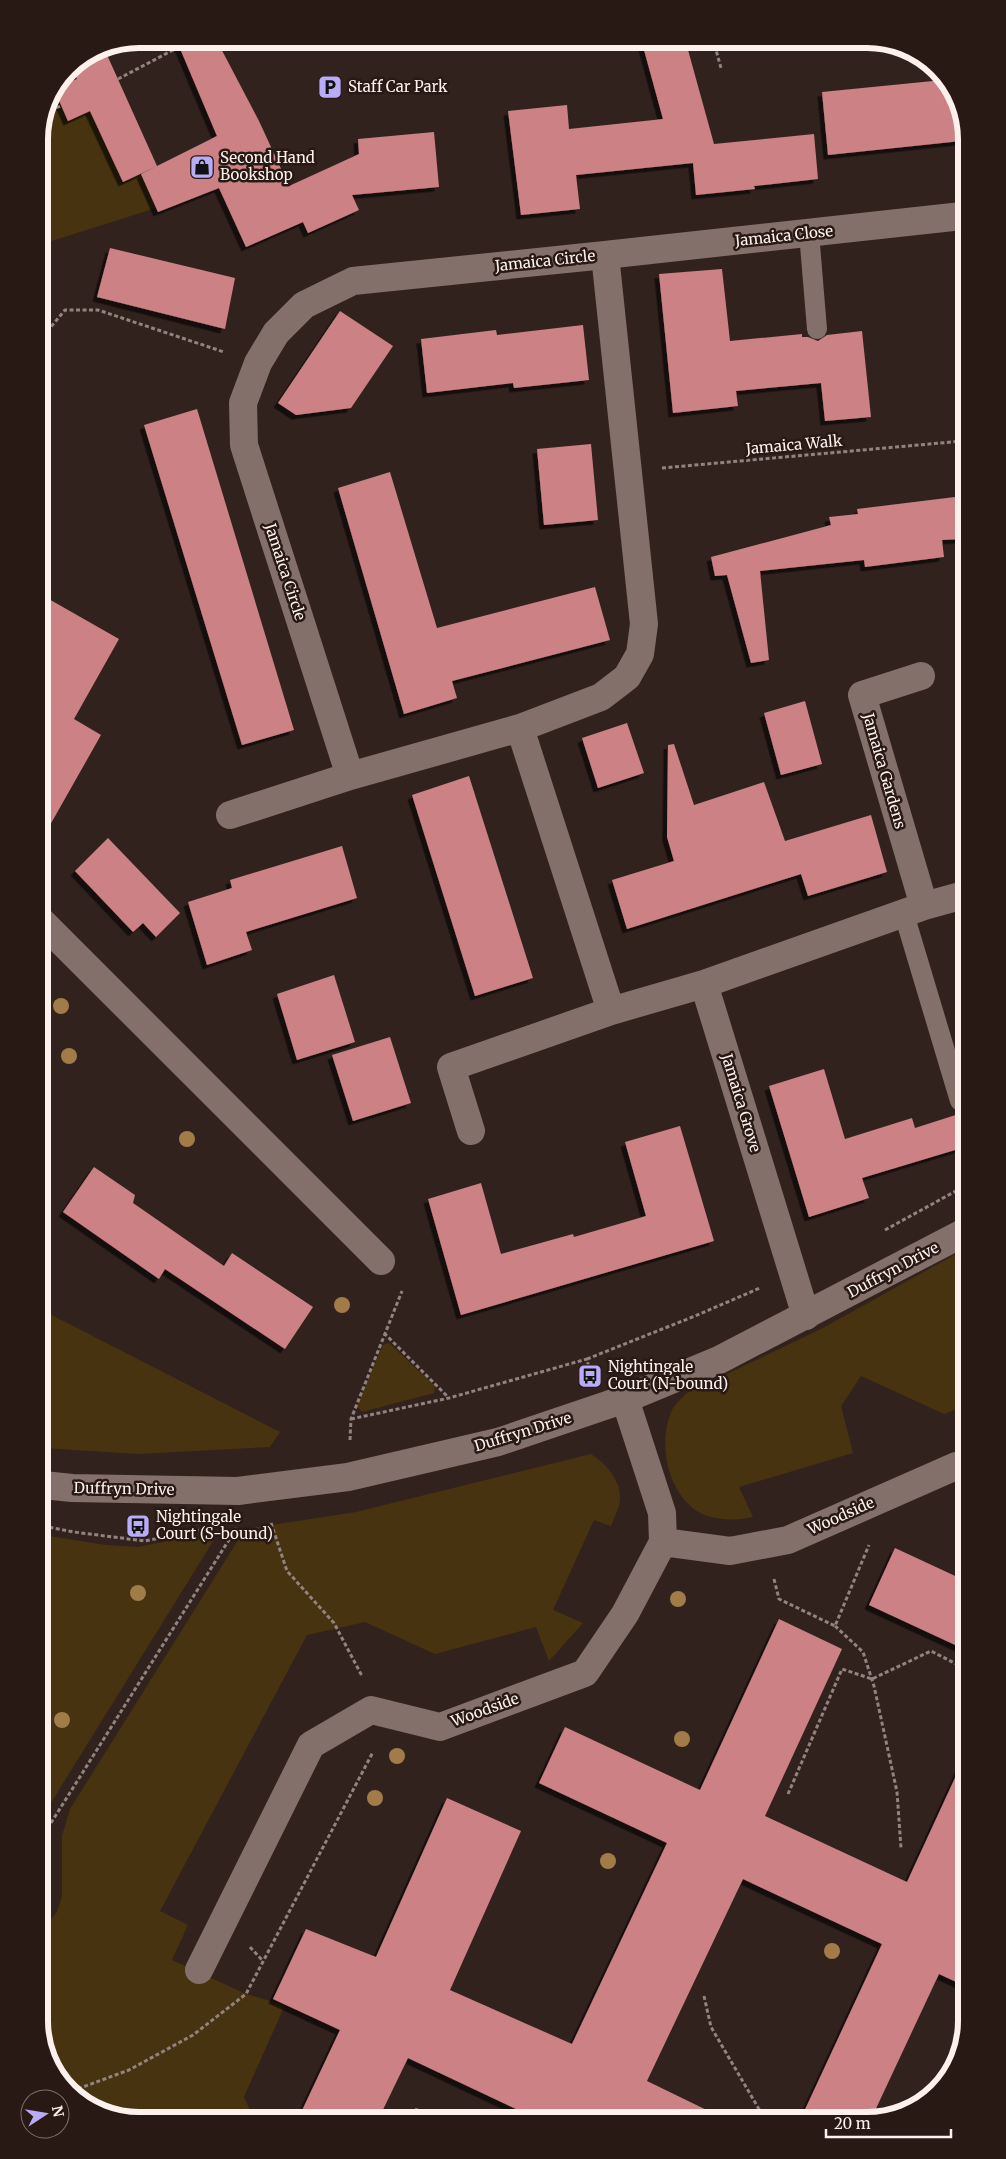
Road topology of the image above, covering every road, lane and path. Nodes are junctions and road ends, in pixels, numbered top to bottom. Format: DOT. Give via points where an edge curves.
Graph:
graph roads {
  1 [pos="177,48"];
  2 [pos="715,48"];
  3 [pos="721,68"];
  4 [pos="118,79"];
  5 [pos="61,106"];
  6 [pos="53,109"];
  7 [pos="958,216"];
  8 [pos="809,233"];
  9 [pos="605,255"];
  10 [pos="48,328"];
  11 [pos="817,329"];
  12 [pos="258,363"];
  13 [pos="958,442"];
  14 [pos="627,472"];
  15 [pos="921,676"];
  16 [pos="520,728"];
  17 [pos="350,776"];
  18 [pos="230,815"];
  19 [pos="958,897"];
  20 [pos="914,910"];
  21 [pos="48,928"];
  22 [pos="704,984"];
  23 [pos="611,1011"];
  24 [pos="958,1093"];
  25 [pos="471,1130"];
  26 [pos="958,1236"];
  27 [pos="381,1261"];
  28 [pos="806,1316"];
  29 [pos="384,1333"];
  30 [pos="590,1376"];
  31 [pos="449,1398"];
  32 [pos="625,1399"];
  33 [pos="351,1419"];
  34 [pos="956,1466"];
  35 [pos="348,1477"];
  36 [pos="48,1486"];
  37 [pos="890,1495"];
  38 [pos="269,1517"];
  39 [pos="240,1522"];
  40 [pos="663,1542"];
  41 [pos="766,1544"];
  42 [pos="836,1626"];
  43 [pos="958,1665"];
  44 [pos="872,1679"];
  45 [pos="371,1710"];
  46 [pos="788,1794"];
  47 [pos="48,1828"];
  48 [pos="901,1848"];
  49 [pos="199,1970"];
  50 [pos="704,1996"];
  51 [pos="417,2108"];
  52 [pos="416,2111"];
  53 [pos="761,2112"];
  1 -- 4 [label="path"];
  2 -- 3 [label="path"];
  5 -- 6 [label="path"];
  7 -- 8 [label="street, Jamaica Close"];
  8 -- 9 [label="street, Jamaica Close"];
  8 -- 11 [label="lane"];
  9 -- 12 [label="street, Jamaica Circle" via="353,281 304,305 276,333"];
  9 -- 14 [label="street, Jamaica Circle"];
  10 -- 12 [label="path" via="66,310 98,310"];
  12 -- 17 [label="street, Jamaica Circle" via="243,403 244,445"];
  13 -- 14 [label="path, Jamaica Walk"];
  14 -- 16 [label="street, Jamaica Circle" via="644,624 640,654 627,677 601,697"];
  15 -- 20 [label="street, Jamaica Gardens" via="862,694"];
  16 -- 17 [label="street, Jamaica Circle"];
  16 -- 23 [label="street"];
  17 -- 18 [label="street, Jamaica Circle"];
  19 -- 20 [label="street"];
  20 -- 22 [label="street"];
  20 -- 24 [label="lane"];
  21 -- 27 [label="street"];
  22 -- 23 [label="street"];
  22 -- 28 [label="street, Jamaica Grove"];
  23 -- 25 [label="street" via="451,1067"];
  26 -- 28 [label="street, Duffryn Drive"];
  27 -- 29 [label="path" via="402,1292"];
  28 -- 32 [label="street, Duffryn Drive" via="719,1360"];
  29 -- 31 [label="path"];
  29 -- 33 [label="path"];
  30 -- 31 [label="path" via="587,1359"];
  31 -- 33 [label="path"];
  32 -- 35 [label="street, Duffryn Drive" via="498,1442"];
  32 -- 40 [label="street, Woodside" via="662,1512"];
  33 -- 35 [label="path"];
  34 -- 37 [label="street, Woodside"];
  35 -- 36 [label="street, Duffryn Drive" via="238,1491"];
  37 -- 41 [label="street, Woodside" via="788,1540"];
  37 -- 42 [label="path"];
  38 -- 45 [label="path" via="287,1572 334,1623 360,1672"];
  39 -- 47 [label="path"];
  40 -- 41 [label="street, Woodside" via="730,1551"];
  40 -- 45 [label="street, Woodside" via="625,1614 585,1673 440,1727"];
  41 -- 42 [label="path" via="779,1598"];
  42 -- 44 [label="path" via="863,1652"];
  43 -- 44 [label="path" via="931,1651"];
  44 -- 46 [label="path" via="842,1670"];
  44 -- 48 [label="path" via="897,1792"];
  45 -- 49 [label="street" via="311,1745"];
  50 -- 53 [label="path" via="711,2027"];
  51 -- 52 [label="path"];
}
